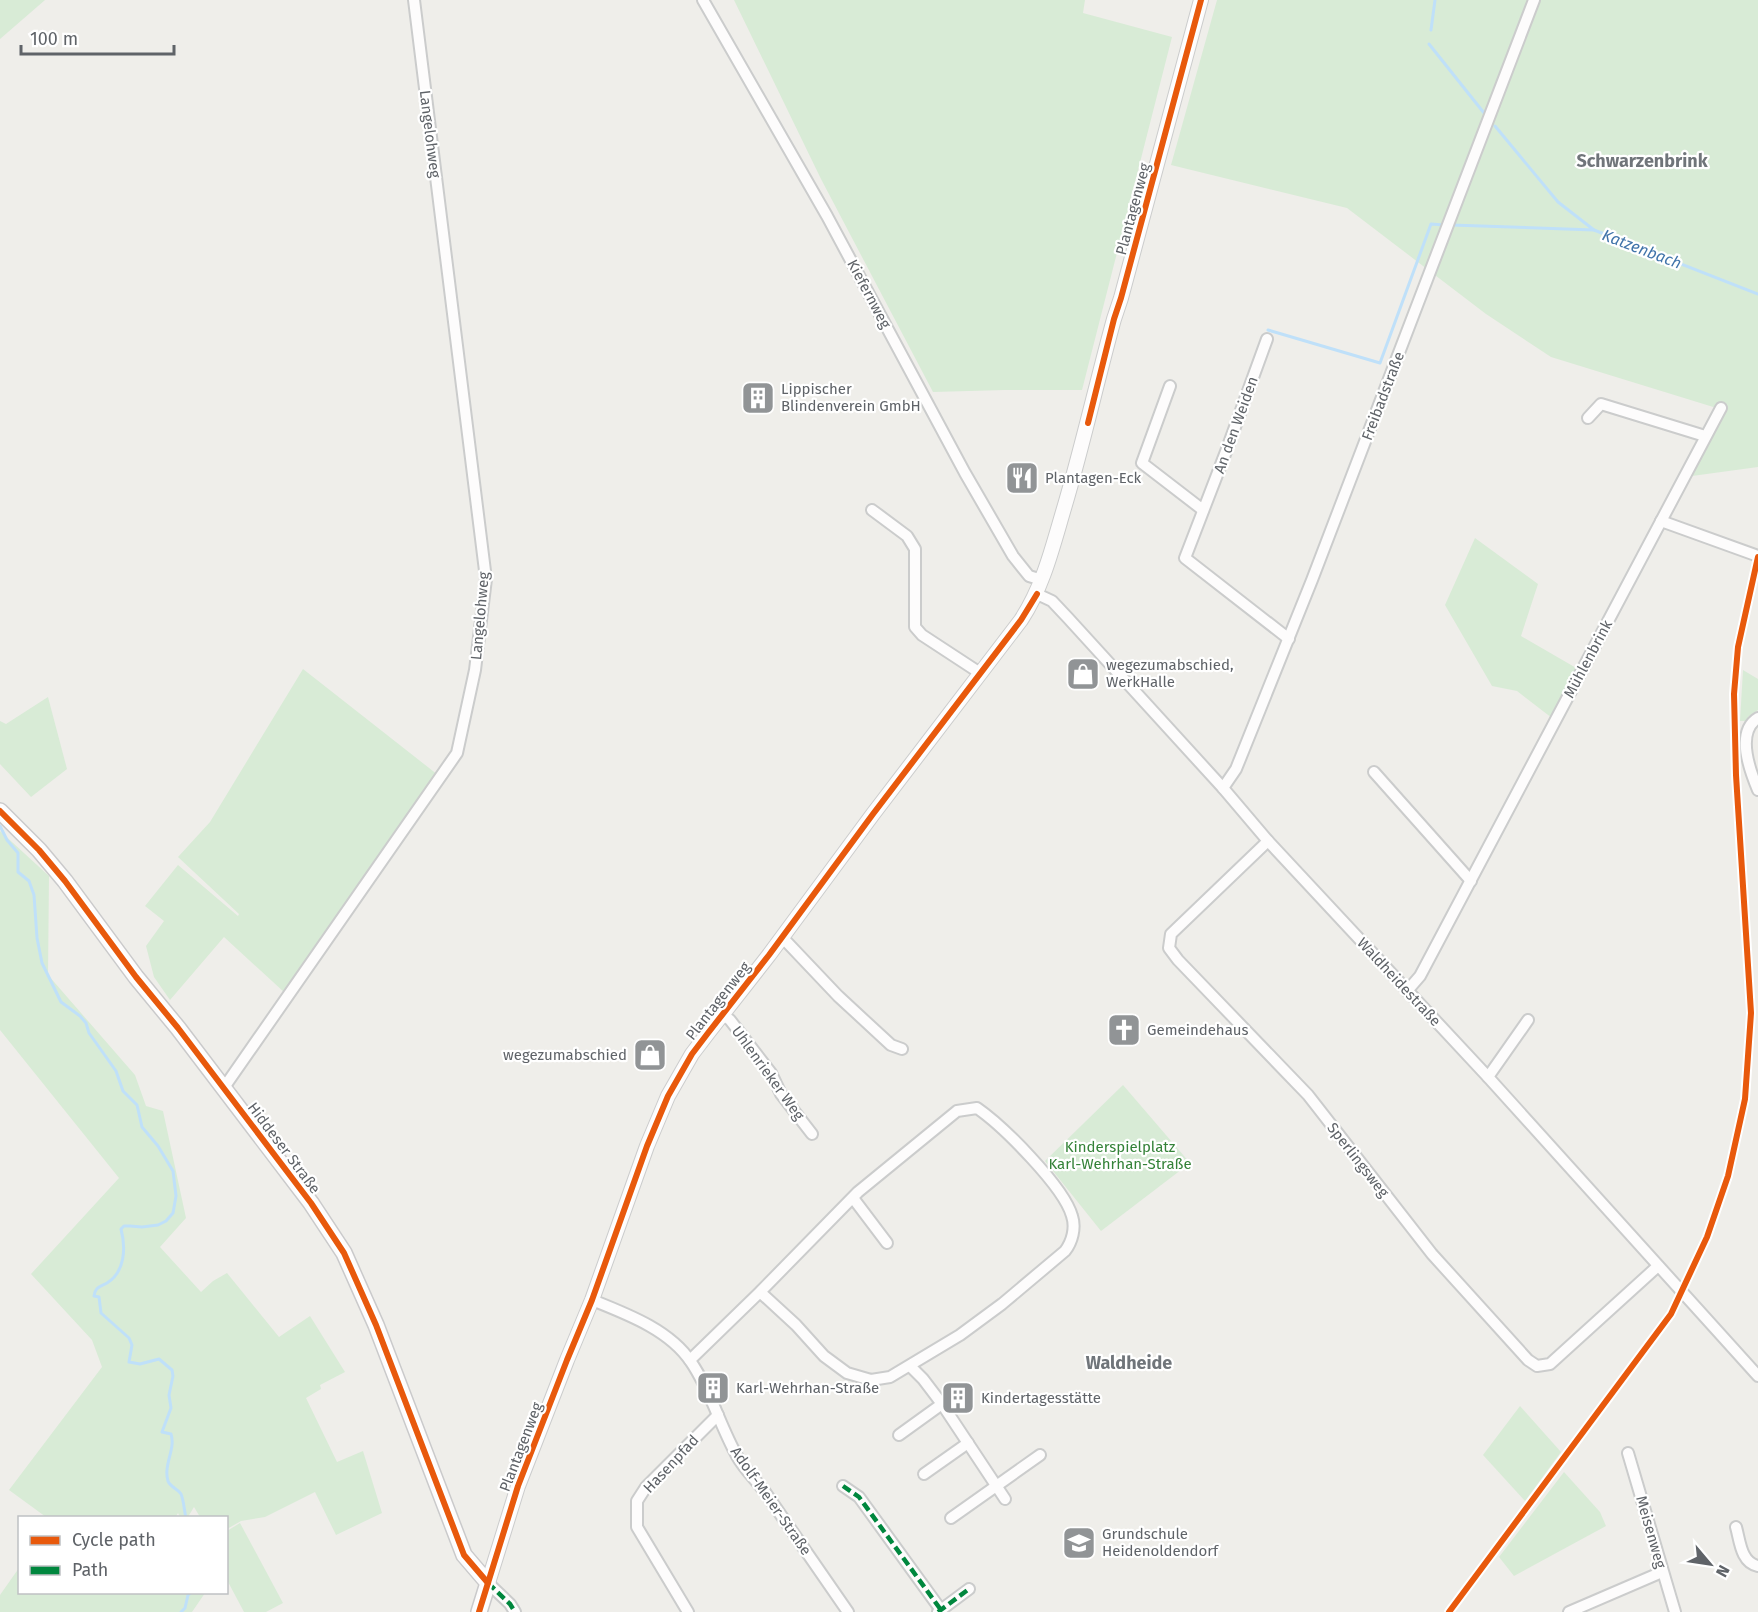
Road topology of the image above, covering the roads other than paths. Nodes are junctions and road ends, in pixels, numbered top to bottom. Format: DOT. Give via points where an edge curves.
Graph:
graph roads {
  1 [pos="414,0"];
  2 [pos="703,0"];
  3 [pos="1201,0"];
  4 [pos="1534,0"];
  5 [pos="1267,339"];
  6 [pos="1170,386"];
  7 [pos="1721,408"];
  8 [pos="1588,418"];
  9 [pos="1705,436"];
  10 [pos="872,510"];
  11 [pos="1203,510"];
  12 [pos="1662,521"];
  13 [pos="1758,556"];
  14 [pos="1042,580"];
  15 [pos="1037,594"];
  16 [pos="1289,639"];
  17 [pos="980,673"];
  18 [pos="1758,718"];
  19 [pos="1374,772"];
  20 [pos="1223,788"];
  21 [pos="1758,790"];
  22 [pos="0,811"];
  23 [pos="1268,841"];
  24 [pos="1471,881"];
  25 [pos="782,937"];
  26 [pos="1407,991"];
  27 [pos="722,1014"];
  28 [pos="1528,1020"];
  29 [pos="902,1049"];
  30 [pos="1488,1077"];
  31 [pos="223,1089"];
  32 [pos="812,1134"];
  33 [pos="853,1198"];
  34 [pos="887,1243"];
  35 [pos="1658,1266"];
  36 [pos="760,1292"];
  37 [pos="592,1300"];
  38 [pos="690,1360"];
  39 [pos="910,1366"];
  40 [pos="1758,1376"];
  41 [pos="942,1404"];
  42 [pos="718,1415"];
  43 [pos="899,1435"];
  44 [pos="968,1443"];
  45 [pos="1628,1453"];
  46 [pos="1040,1455"];
  47 [pos="924,1474"];
  48 [pos="997,1484"];
  49 [pos="843,1486"];
  50 [pos="1005,1499"];
  51 [pos="951,1518"];
  52 [pos="1736,1527"];
  53 [pos="1758,1566"];
  54 [pos="1662,1572"];
  55 [pos="488,1582"];
  56 [pos="969,1589"];
  57 [pos="939,1611"];
  58 [pos="479,1612"];
  59 [pos="515,1612"];
  60 [pos="688,1612"];
  61 [pos="848,1612"];
  62 [pos="1569,1612"];
  63 [pos="1675,1612"];
  1 -- 31 [label="street, Langelohweg" via="486,579 475,670 457,753"];
  2 -- 14 [label="street, Kiefernweg" via="827,216 1013,556 1029,576"];
  3 -- 14 [label="street, Plantagenweg" via="1075,473"];
  4 -- 16 [label="street, Freibadstraße"];
  5 -- 11 [label="street, An den Weiden"];
  6 -- 11 [label="street" via="1142,463"];
  7 -- 9 [label="street, Mühlenbrink"];
  8 -- 9 [label="street" via="1601,404"];
  9 -- 12 [label="street, Mühlenbrink"];
  10 -- 17 [label="street" via="907,536 915,549 915,627 921,635"];
  11 -- 16 [label="street, An den Weiden" via="1185,558"];
  12 -- 13 [label="street"];
  12 -- 24 [label="street, Mühlenbrink"];
  14 -- 15 [label="street, Plantagenweg"];
  15 -- 17 [label="street, Plantagenweg"];
  15 -- 20 [label="street, Waldheidestraße" via="1052,601"];
  16 -- 20 [label="street, Freibadstraße" via="1236,769"];
  17 -- 25 [label="street, Plantagenweg"];
  18 -- 21 [label="street" via="1748,734 1746,750"];
  19 -- 24 [label="street"];
  20 -- 23 [label="street, Waldheidestraße"];
  22 -- 31 [label="main road, Hiddeser Straße" via="65,881"];
  23 -- 26 [label="street, Waldheidestraße"];
  23 -- 35 [label="street, Sperlingsweg" via="1171,934 1169,948 1308,1095 1432,1254 1528,1360 1536,1366 1550,1364"];
  24 -- 26 [label="street, Mühlenbrink" via="1420,976"];
  25 -- 27 [label="street, Plantagenweg"];
  25 -- 29 [label="street" via="838,996 891,1045"];
  26 -- 30 [label="street, Waldheidestraße"];
  27 -- 32 [label="street, Uhlenrieker Weg" via="771,1073 781,1094"];
  27 -- 37 [label="street, Plantagenweg" via="692,1054 657,1119"];
  28 -- 30 [label="street"];
  30 -- 35 [label="street, Waldheidestraße"];
  31 -- 55 [label="main road, Hiddeser Straße" via="311,1203 344,1253 376,1324 464,1555"];
  33 -- 34 [label="street"];
  33 -- 36 [label="street"];
  33 -- 39 [label="street" via="957,1111 978,1108 1023,1150 1065,1201 1073,1218 1072,1241 1065,1251 1002,1304"];
  35 -- 40 [label="street, Waldheidestraße"];
  36 -- 38 [label="street"];
  36 -- 39 [label="street" via="824,1356 847,1373 871,1380 890,1377"];
  37 -- 38 [label="street, Adolf-Meier-Straße" via="650,1326"];
  37 -- 55 [label="street, Plantagenweg" via="515,1494"];
  38 -- 42 [label="street, Adolf-Meier-Straße"];
  39 -- 41 [label="street"];
  41 -- 43 [label="street"];
  41 -- 44 [label="street"];
  42 -- 60 [label="street, Hasenpfad" via="646,1487 637,1501 637,1527"];
  42 -- 61 [label="street, Adolf-Meier-Straße" via="738,1457"];
  44 -- 47 [label="street"];
  44 -- 48 [label="street"];
  45 -- 54 [label="street, Meisenweg"];
  46 -- 48 [label="street"];
  48 -- 50 [label="street"];
  48 -- 51 [label="street"];
  49 -- 57 [label="street" via="860,1497"];
  52 -- 53 [label="street" via="1744,1558"];
  54 -- 62 [label="street"];
  54 -- 63 [label="street, Meisenweg"];
  55 -- 58 [label="main road"];
  55 -- 59 [label="street"];
  56 -- 57 [label="street"];
}
